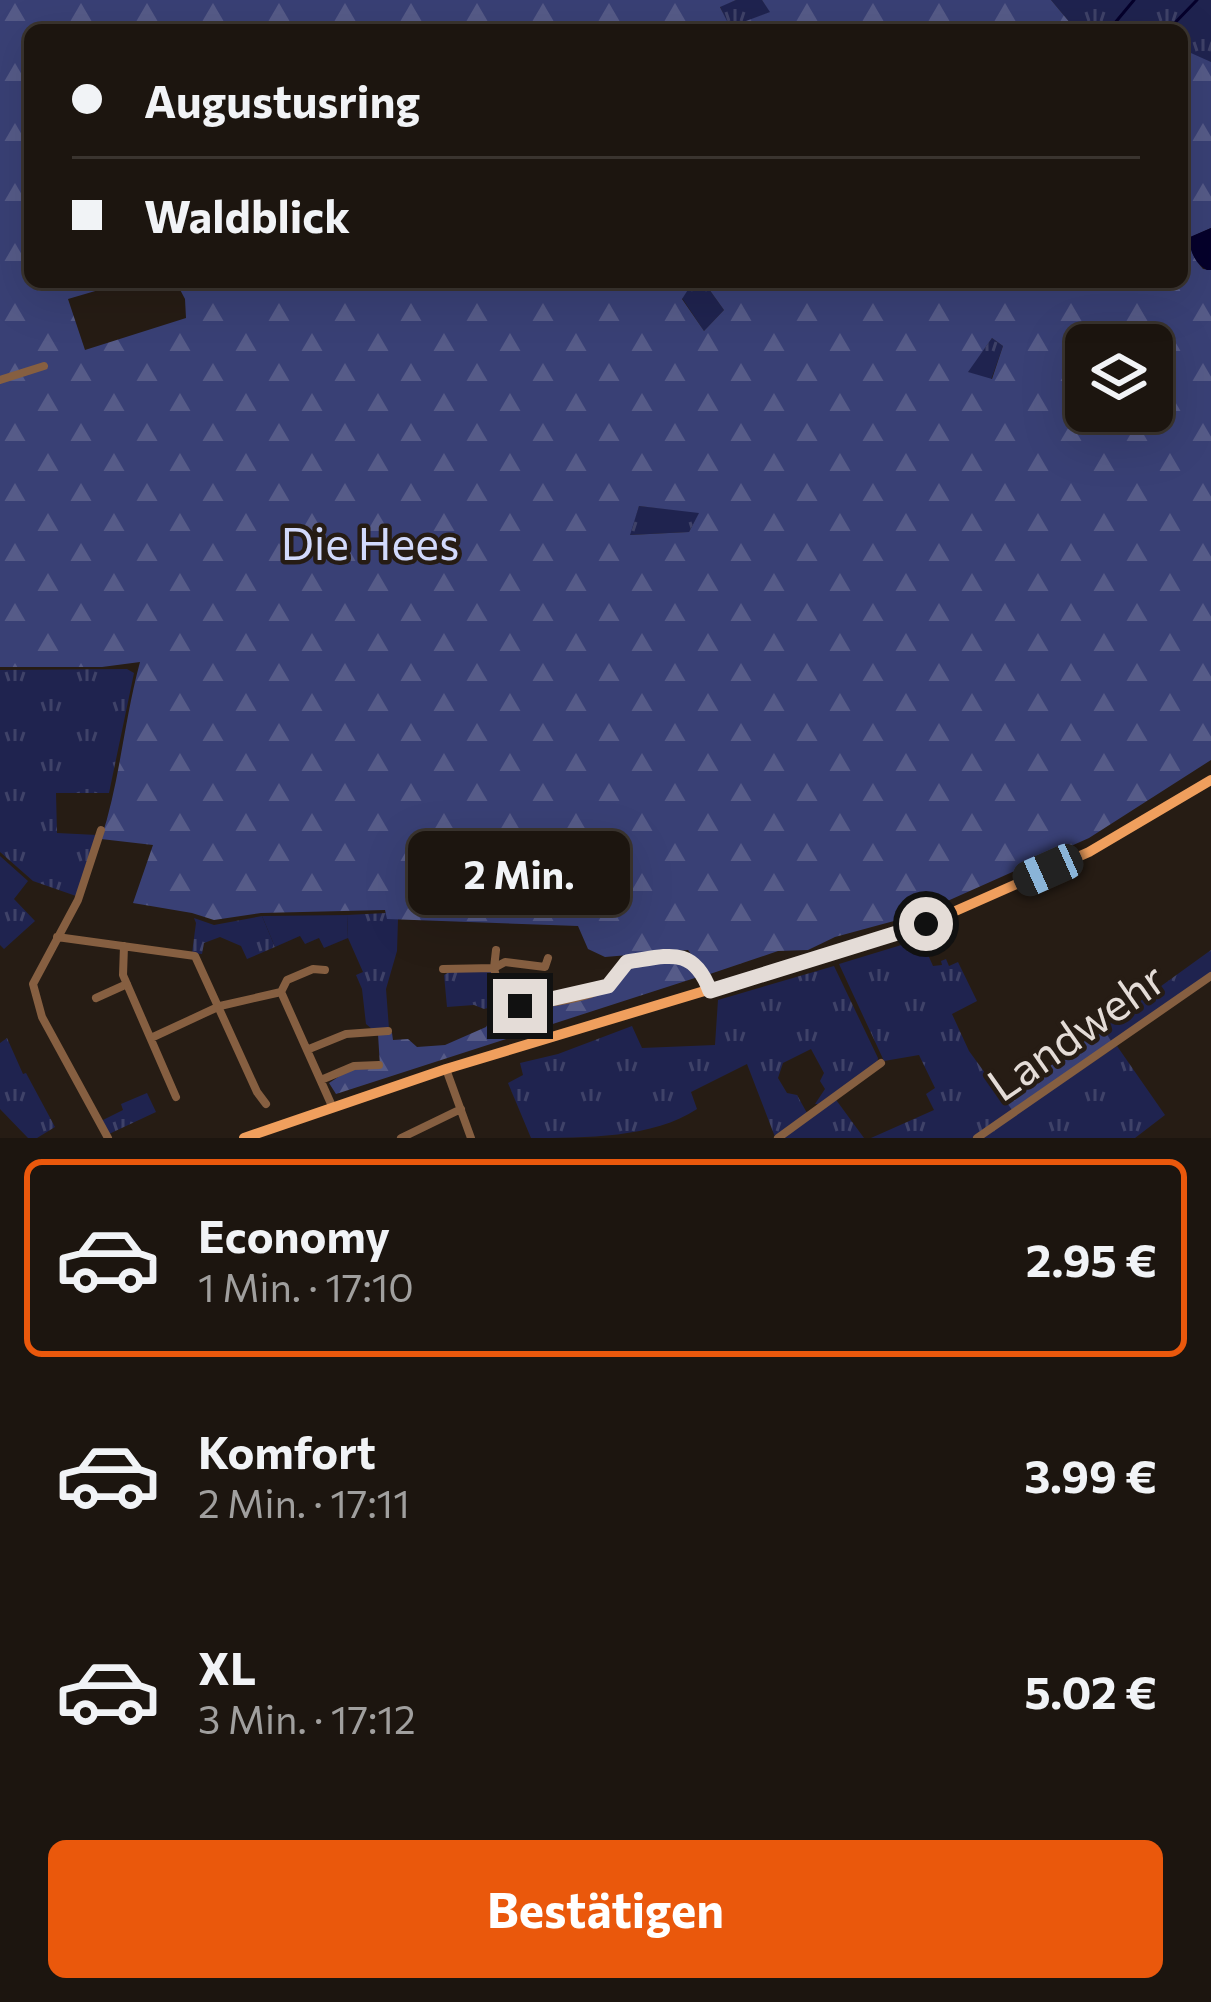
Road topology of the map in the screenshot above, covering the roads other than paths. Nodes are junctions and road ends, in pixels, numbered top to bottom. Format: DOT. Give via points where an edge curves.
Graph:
graph roads {
  1 [pos="44,366"];
  2 [pos="0,380"];
  3 [pos="1211,780"];
  4 [pos="101,830"];
  5 [pos="57,937"];
  6 [pos="124,946"];
  7 [pos="496,950"];
  8 [pos="548,958"];
  9 [pos="494,968"];
  10 [pos="443,969"];
  11 [pos="325,970"];
  12 [pos="1211,976"];
  13 [pos="127,984"];
  14 [pos="710,991"];
  15 [pos="281,992"];
  16 [pos="97,998"];
  17 [pos="220,1006"];
  18 [pos="503,1007"];
  19 [pos="493,1014"];
  20 [pos="388,1031"];
  21 [pos="151,1038"];
  22 [pos="308,1050"];
  23 [pos="379,1064"];
  24 [pos="881,1064"];
  25 [pos="446,1069"];
  26 [pos="321,1080"];
  27 [pos="176,1097"];
  28 [pos="266,1104"];
  29 [pos="332,1106"];
  30 [pos="461,1109"];
  31 [pos="108,1138"];
  32 [pos="244,1138"];
  33 [pos="401,1138"];
  34 [pos="471,1138"];
  35 [pos="778,1138"];
  36 [pos="977,1138"];
  1 -- 2 [label="street"];
  3 -- 14 [label="main road" via="1089,852 926,924"];
  4 -- 5 [label="street"];
  5 -- 6 [label="street"];
  5 -- 31 [label="street" via="33,984 34,999"];
  6 -- 13 [label="street"];
  6 -- 17 [label="street" via="195,956"];
  7 -- 9 [label="street"];
  8 -- 9 [label="street" via="545,967"];
  9 -- 10 [label="street"];
  9 -- 18 [label="street"];
  11 -- 15 [label="street" via="287,980"];
  12 -- 36 [label="street, Landwehr"];
  13 -- 16 [label="street"];
  13 -- 21 [label="street"];
  14 -- 18 [label="street" via="699,966 679,956 627,962 596,991"];
  14 -- 25 [label="main road"];
  15 -- 17 [label="street"];
  15 -- 22 [label="street"];
  17 -- 21 [label="street"];
  17 -- 28 [label="street"];
  18 -- 19 [label="street"];
  20 -- 22 [label="street" via="346,1034"];
  21 -- 27 [label="street"];
  22 -- 26 [label="street"];
  23 -- 26 [label="street"];
  24 -- 35 [label="street"];
  25 -- 29 [label="main road"];
  25 -- 30 [label="street"];
  26 -- 29 [label="street"];
  29 -- 32 [label="main road"];
  30 -- 33 [label="street"];
  30 -- 34 [label="street"];
}
